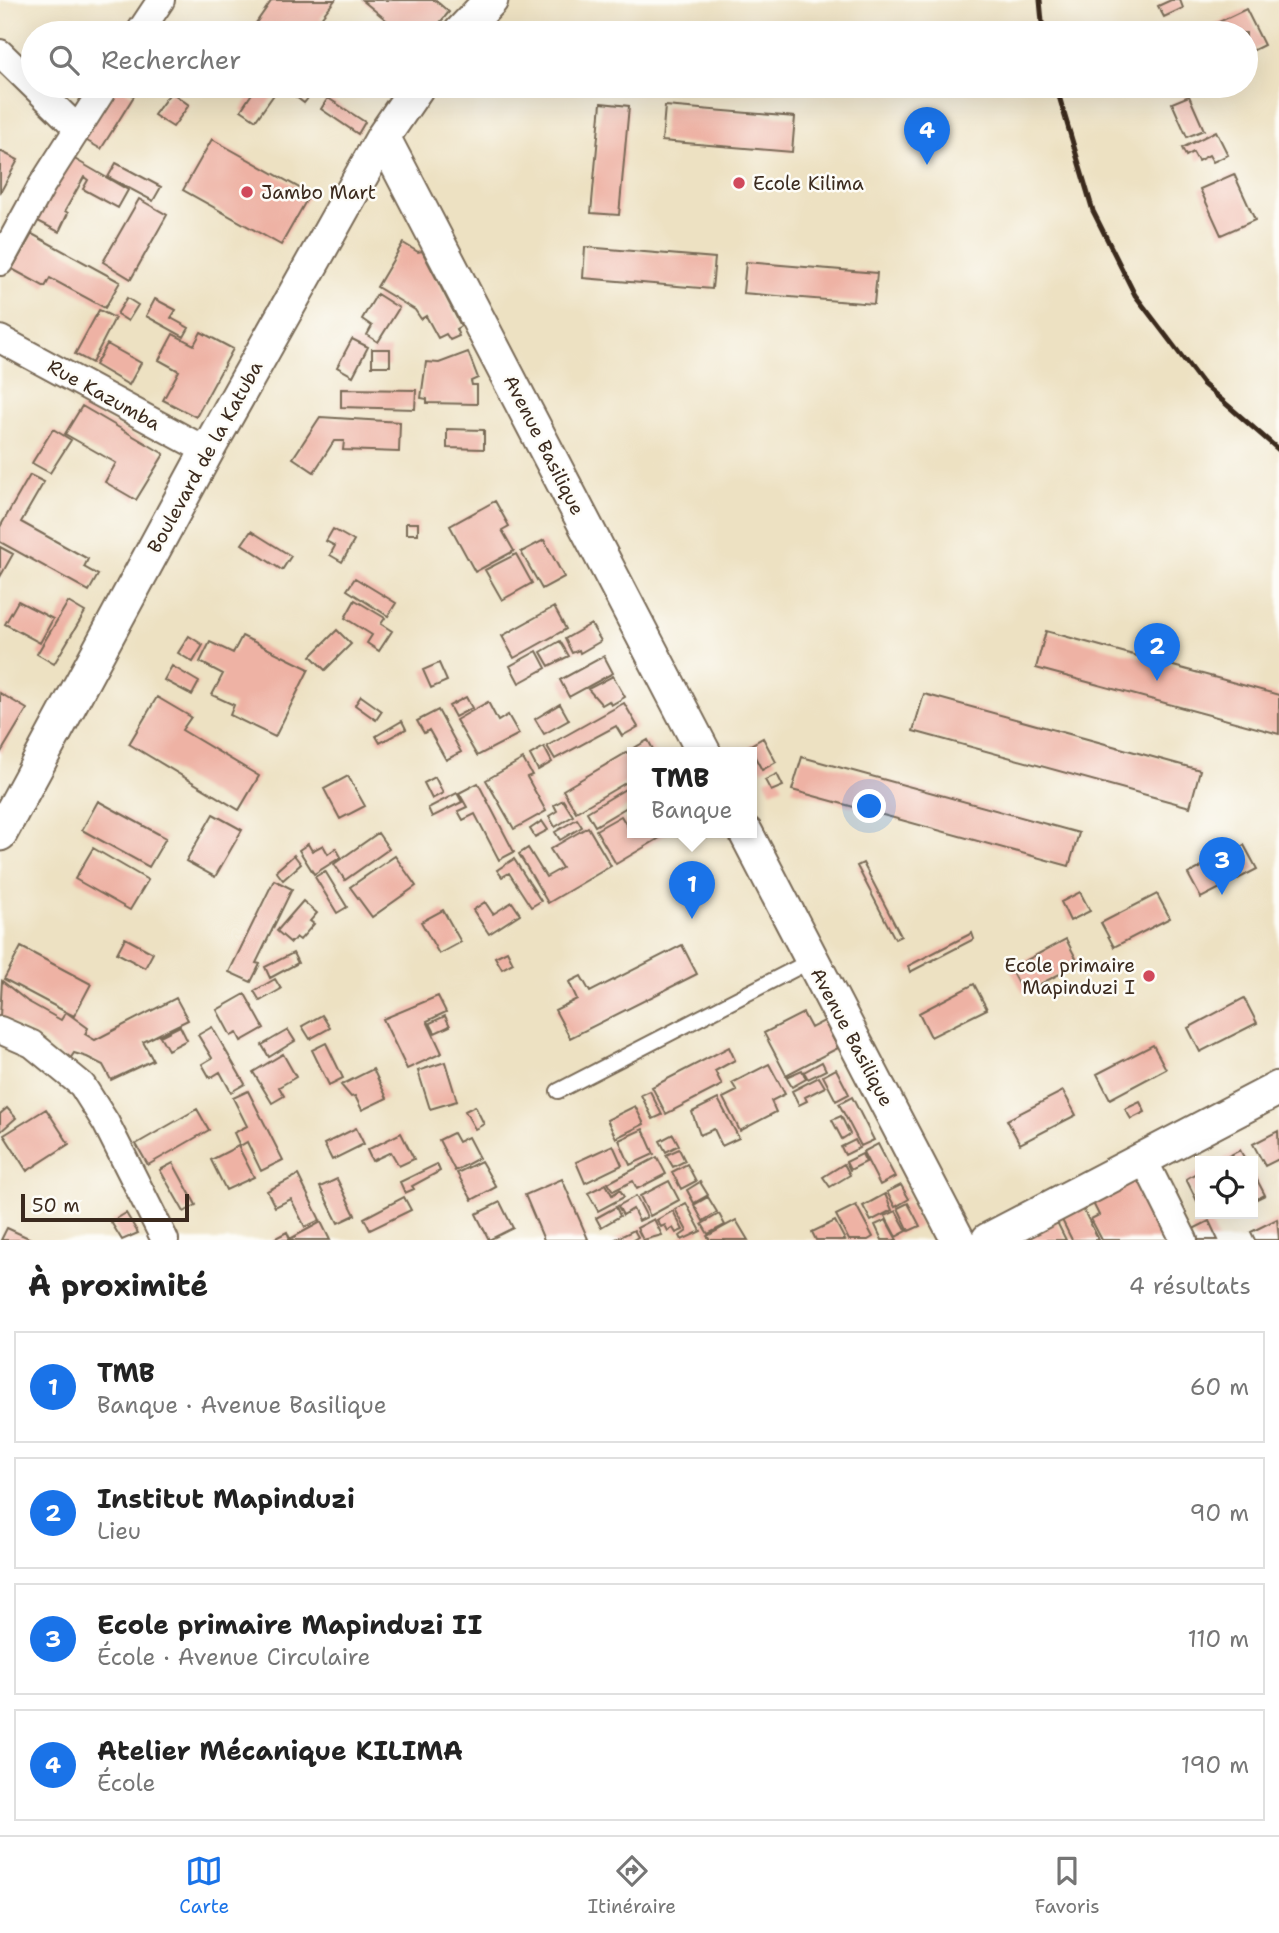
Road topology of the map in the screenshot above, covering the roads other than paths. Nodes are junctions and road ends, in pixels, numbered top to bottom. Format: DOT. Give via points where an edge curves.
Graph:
graph roads {
  1 [pos="161,0"];
  2 [pos="491,0"];
  3 [pos="147,21"];
  4 [pos="471,21"];
  5 [pos="0,53"];
  6 [pos="21,73"];
  7 [pos="46,98"];
  8 [pos="97,98"];
  9 [pos="410,98"];
  10 [pos="77,128"];
  11 [pos="383,137"];
  12 [pos="1,256"];
  13 [pos="0,339"];
  14 [pos="207,452"];
  15 [pos="701,747"];
  16 [pos="0,834"];
  17 [pos="749,838"];
  18 [pos="812,960"];
  19 [pos="0,1030"];
  20 [pos="1279,1088"];
  21 [pos="558,1091"];
  22 [pos="1143,1158"];
  23 [pos="165,1240"];
  24 [pos="958,1240"];
  25 [pos="988,1240"];
  26 [pos="1184,1240"];
  1 -- 3 [label="street"];
  2 -- 4 [label="street"];
  5 -- 6 [label="street"];
  7 -- 10 [label="street"];
  8 -- 10 [label="street"];
  9 -- 11 [label="street, Boulevard de la Katuba"];
  10 -- 12 [label="street"];
  11 -- 14 [label="street, Boulevard de la Katuba"];
  11 -- 15 [label="street, Avenue Basilique"];
  13 -- 14 [label="street, Rue Kazumba"];
  14 -- 16 [label="street, Boulevard de la Katuba"];
  17 -- 18 [label="street, Avenue Basilique"];
  18 -- 21 [label="lane"];
  18 -- 24 [label="street, Avenue Basilique"];
  19 -- 23 [label="street" via="32,1044 82,1086 106,1123"];
  20 -- 22 [label="street"];
  22 -- 25 [label="street"];
  22 -- 26 [label="street"];
}
